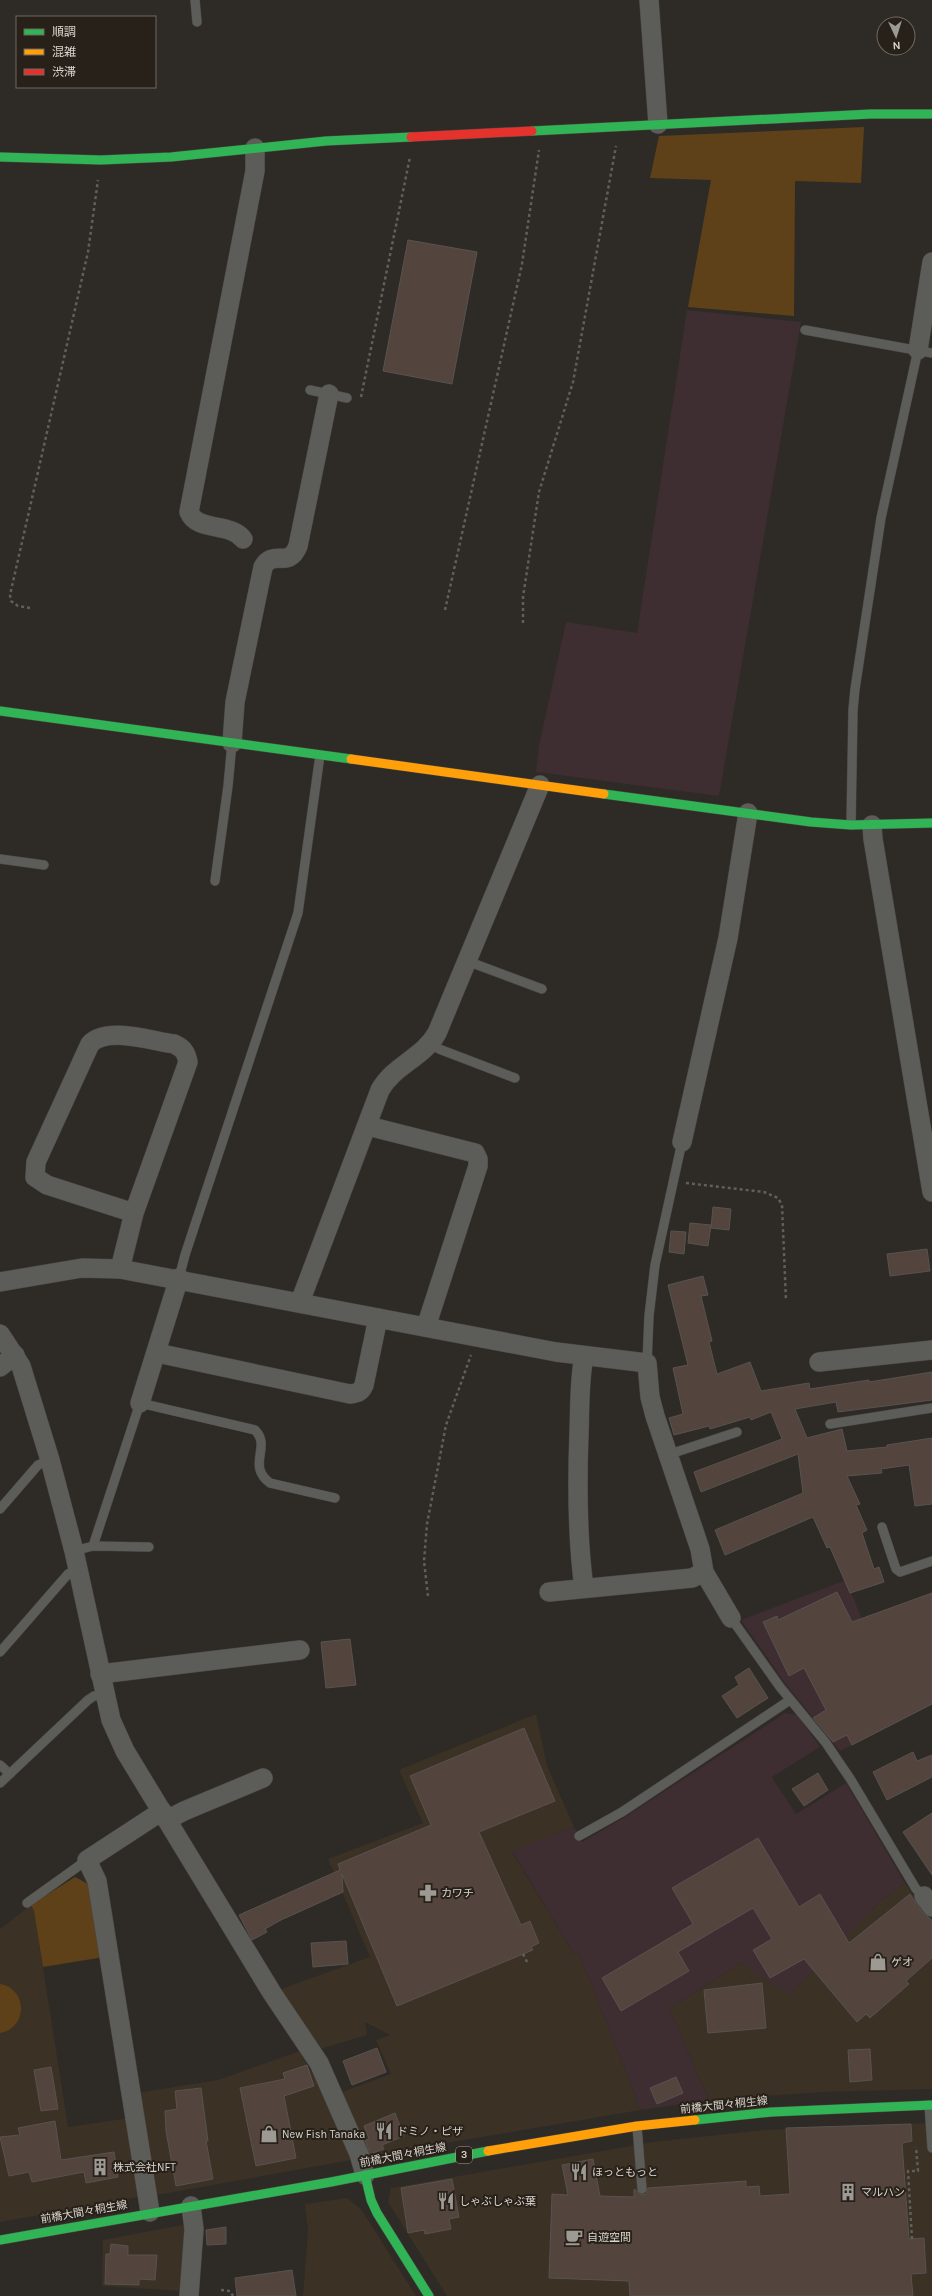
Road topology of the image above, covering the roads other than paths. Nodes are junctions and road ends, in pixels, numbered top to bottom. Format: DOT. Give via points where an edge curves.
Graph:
graph roads {
  1 [pos="195,0"];
  2 [pos="649,0"];
  3 [pos="197,22"];
  4 [pos="932,114"];
  5 [pos="658,124"];
  6 [pos="255,148"];
  7 [pos="0,157"];
  8 [pos="932,262"];
  9 [pos="805,330"];
  10 [pos="925,352"];
  11 [pos="310,390"];
  12 [pos="338,396"];
  13 [pos="243,538"];
  14 [pos="0,711"];
  15 [pos="232,743"];
  16 [pos="320,755"];
  17 [pos="540,785"];
  18 [pos="748,814"];
  19 [pos="932,822"];
  20 [pos="851,825"];
  21 [pos="872,825"];
  22 [pos="0,859"];
  23 [pos="44,866"];
  24 [pos="215,881"];
  25 [pos="467,961"];
  26 [pos="542,989"];
  27 [pos="432,1043"];
  28 [pos="515,1078"];
  29 [pos="368,1126"];
  30 [pos="682,1142"];
  31 [pos="932,1192"];
  32 [pos="134,1214"];
  33 [pos="120,1269"];
  34 [pos="179,1278"];
  35 [pos="0,1282"];
  36 [pos="300,1302"];
  37 [pos="378,1318"];
  38 [pos="426,1327"];
  39 [pos="0,1334"];
  40 [pos="932,1350"];
  41 [pos="157,1353"];
  42 [pos="15,1355"];
  43 [pos="584,1356"];
  44 [pos="819,1362"];
  45 [pos="647,1363"];
  46 [pos="0,1367"];
  47 [pos="140,1403"];
  48 [pos="932,1408"];
  49 [pos="830,1424"];
  50 [pos="737,1432"];
  51 [pos="667,1455"];
  52 [pos="50,1460"];
  53 [pos="335,1498"];
  54 [pos="0,1509"];
  55 [pos="882,1527"];
  56 [pos="92,1546"];
  57 [pos="149,1547"];
  58 [pos="74,1551"];
  59 [pos="932,1561"];
  60 [pos="78,1569"];
  61 [pos="704,1572"];
  62 [pos="584,1588"];
  63 [pos="550,1592"];
  64 [pos="731,1618"];
  65 [pos="300,1650"];
  66 [pos="0,1652"];
  67 [pos="100,1674"];
  68 [pos="105,1695"];
  69 [pos="790,1700"];
  70 [pos="0,1765"];
  71 [pos="10,1774"];
  72 [pos="263,1778"];
  73 [pos="0,1783"];
  74 [pos="164,1816"];
  75 [pos="579,1836"];
  76 [pos="87,1860"];
  77 [pos="928,1902"];
  78 [pos="27,1903"];
  79 [pos="931,2105"];
  80 [pos="637,2126"];
  81 [pos="932,2148"];
  82 [pos="364,2175"];
  83 [pos="642,2189"];
  84 [pos="191,2206"];
  85 [pos="150,2212"];
  86 [pos="0,2240"];
  87 [pos="189,2296"];
  88 [pos="430,2296"];
  1 -- 3 [label="lane"];
  2 -- 5 [label="street"];
  4 -- 5 [label="street" via="871,114"];
  5 -- 6 [label="street" via="326,141"];
  6 -- 7 [label="street" via="171,157 101,160"];
  6 -- 13 [label="street" via="255,171 189,512 196,522 233,530"];
  8 -- 10 [label="street"];
  9 -- 10 [label="lane"];
  10 -- 20 [label="lane" via="881,518 852,710"];
  11 -- 12 [label="lane"];
  12 -- 15 [label="street" via="298,546 294,555 266,561 263,567 235,702"];
  14 -- 15 [label="street"];
  15 -- 16 [label="street"];
  15 -- 24 [label="lane"];
  16 -- 17 [label="street"];
  16 -- 34 [label="lane" via="298,913"];
  17 -- 18 [label="street"];
  17 -- 25 [label="street"];
  18 -- 20 [label="street"];
  18 -- 30 [label="street" via="728,938"];
  19 -- 21 [label="street"];
  20 -- 21 [label="street"];
  21 -- 31 [label="street"];
  22 -- 23 [label="lane"];
  25 -- 26 [label="lane"];
  25 -- 27 [label="street"];
  27 -- 28 [label="lane" via="439,1049"];
  27 -- 29 [label="street" via="385,1081"];
  29 -- 36 [label="street"];
  29 -- 38 [label="street" via="475,1152 478,1158 478,1166"];
  30 -- 45 [label="lane" via="652,1284"];
  32 -- 32 [label="street" via="188,1062 181,1047 174,1044 115,1035 105,1036 96,1038 90,1044 36,1162 35,1177 47,1185"];
  32 -- 33 [label="street"];
  33 -- 34 [label="street"];
  33 -- 35 [label="street" via="82,1268"];
  34 -- 36 [label="street"];
  34 -- 41 [label="street"];
  36 -- 37 [label="street"];
  37 -- 38 [label="street"];
  37 -- 41 [label="street" via="364,1385 362,1391 357,1394"];
  38 -- 43 [label="street"];
  39 -- 42 [label="street"];
  40 -- 44 [label="street"];
  41 -- 47 [label="street"];
  42 -- 46 [label="street"];
  42 -- 52 [label="street" via="21,1366"];
  43 -- 45 [label="street"];
  43 -- 62 [label="street" via="580,1378 577,1521"];
  45 -- 51 [label="street" via="650,1397"];
  47 -- 53 [label="lane" via="255,1430 260,1435 262,1443 258,1470 263,1478 270,1483"];
  47 -- 56 [label="lane"];
  48 -- 49 [label="lane"];
  50 -- 51 [label="lane"];
  51 -- 61 [label="street" via="700,1548"];
  52 -- 54 [label="lane" via="38,1465"];
  52 -- 58 [label="street"];
  55 -- 59 [label="lane" via="896,1569 900,1572"];
  56 -- 57 [label="lane"];
  56 -- 58 [label="lane"];
  58 -- 60 [label="street"];
  60 -- 66 [label="lane" via="68,1574"];
  60 -- 67 [label="street"];
  61 -- 62 [label="street" via="692,1578"];
  61 -- 64 [label="street"];
  62 -- 63 [label="street"];
  64 -- 69 [label="lane"];
  65 -- 67 [label="street"];
  67 -- 68 [label="street"];
  68 -- 71 [label="lane" via="94,1696 88,1700"];
  68 -- 74 [label="street" via="117,1736"];
  69 -- 75 [label="lane" via="622,1812"];
  69 -- 77 [label="lane" via="826,1743 916,1889"];
  70 -- 71 [label="lane"];
  71 -- 73 [label="lane"];
  72 -- 74 [label="street"];
  74 -- 76 [label="street"];
  74 -- 82 [label="street" via="272,1993 319,2063 359,2154"];
  76 -- 78 [label="lane"];
  76 -- 85 [label="street" via="97,1881"];
  79 -- 80 [label="street, 前橋大間々桐生線 / 3" via="772,2112"];
  79 -- 81 [label="lane"];
  80 -- 82 [label="street, 前橋大間々桐生線 / 3"];
  80 -- 83 [label="lane"];
  82 -- 84 [label="street, 前橋大間々桐生線 / 3"];
  82 -- 88 [label="street" via="377,2213"];
  84 -- 85 [label="street, 前橋大間々桐生線 / 3"];
  84 -- 87 [label="street" via="194,2229"];
  85 -- 86 [label="street, 前橋大間々桐生線 / 3"];
}
